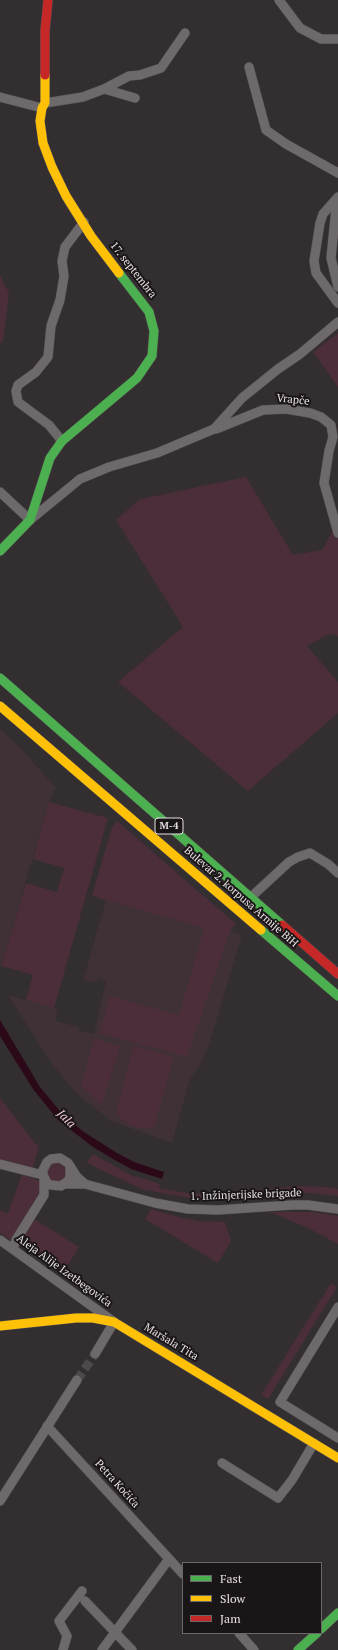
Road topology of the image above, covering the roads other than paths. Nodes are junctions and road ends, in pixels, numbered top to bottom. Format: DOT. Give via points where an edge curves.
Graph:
graph roads {
  1 [pos="48,0"];
  2 [pos="279,0"];
  3 [pos="185,34"];
  4 [pos="338,39"];
  5 [pos="249,67"];
  6 [pos="104,89"];
  7 [pos="0,97"];
  8 [pos="135,98"];
  9 [pos="44,105"];
  10 [pos="338,173"];
  11 [pos="338,197"];
  12 [pos="84,222"];
  13 [pos="338,287"];
  14 [pos="338,303"];
  15 [pos="338,322"];
  16 [pos="214,430"];
  17 [pos="62,441"];
  18 [pos="0,492"];
  19 [pos="30,520"];
  20 [pos="338,533"];
  21 [pos="0,551"];
  22 [pos="0,678"];
  23 [pos="0,706"];
  24 [pos="338,873"];
  25 [pos="250,898"];
  26 [pos="338,974"];
  27 [pos="338,996"];
  28 [pos="0,1164"];
  29 [pos="70,1167"];
  30 [pos="43,1177"];
  31 [pos="85,1184"];
  32 [pos="63,1185"];
  33 [pos="44,1195"];
  34 [pos="338,1209"];
  35 [pos="0,1240"];
  36 [pos="13,1249"];
  37 [pos="338,1307"];
  38 [pos="114,1322"];
  39 [pos="0,1326"];
  40 [pos="95,1354"];
  41 [pos="77,1380"];
  42 [pos="47,1426"];
  43 [pos="338,1438"];
  44 [pos="314,1443"];
  45 [pos="338,1458"];
  46 [pos="222,1463"];
  47 [pos="0,1501"];
  48 [pos="169,1559"];
  49 [pos="182,1573"];
  50 [pos="82,1591"];
  51 [pos="85,1601"];
  52 [pos="338,1613"];
  53 [pos="322,1628"];
  54 [pos="115,1632"];
  55 [pos="239,1634"];
  56 [pos="316,1634"];
  57 [pos="63,1650"];
  58 [pos="102,1650"];
  59 [pos="132,1650"];
  60 [pos="254,1650"];
  61 [pos="298,1650"];
  1 -- 9 [label="street, 17. septembra"];
  2 -- 4 [label="street" via="300,28 321,39"];
  3 -- 6 [label="street" via="161,68 129,76"];
  5 -- 10 [label="street" via="266,130"];
  6 -- 8 [label="street"];
  6 -- 9 [label="street" via="83,97"];
  7 -- 9 [label="street"];
  9 -- 12 [label="street, 17. septembra" via="40,121 43,143 66,196"];
  11 -- 13 [label="street" via="331,258"];
  11 -- 14 [label="street" via="323,214 314,260 316,273"];
  12 -- 17 [label="street" via="65,247 62,261 64,276 60,300 51,326 48,357 36,372 18,385 16,392 18,402 49,425"];
  12 -- 17 [label="street, 17. septembra" via="91,236 149,312 154,330 152,356 137,378"];
  15 -- 16 [label="street, Vrapče" via="242,398"];
  16 -- 19 [label="street, Vrapče" via="80,480"];
  16 -- 20 [label="street, Vrapče" via="263,410 286,409 310,413 331,425 333,438 324,483"];
  17 -- 19 [label="street, 17. septembra" via="50,458"];
  18 -- 19 [label="street"];
  19 -- 21 [label="street, 17. septembra"];
  22 -- 25 [label="street, Bulevar 2. korpusa Armije BiH / M-4"];
  23 -- 27 [label="street, Bulevar 2. korpusa Armije BiH / M-4"];
  24 -- 25 [label="street, Bulevar 2. korpusa Armije BiH" via="310,854 298,857 289,862"];
  25 -- 26 [label="street, Bulevar 2. korpusa Armije BiH / M-4"];
  28 -- 30 [label="street"];
  29 -- 30 [label="street" via="64,1160 51,1159 44,1166"];
  29 -- 31 [label="street"];
  29 -- 32 [label="street" via="70,1177"];
  30 -- 32 [label="street" via="51,1186"];
  30 -- 33 [label="street"];
  31 -- 32 [label="street, 1. Inžinjerijske brigade"];
  31 -- 34 [label="street, 1. Inžinjerijske brigade" via="147,1202 188,1209 218,1210 300,1205"];
  32 -- 33 [label="street, 1. Inžinjerijske brigade"];
  33 -- 36 [label="street"];
  35 -- 36 [label="street, Aleja Alije Izetbegovića"];
  36 -- 38 [label="street, Aleja Alije Izetbegovića"];
  37 -- 43 [label="street" via="280,1402"];
  38 -- 39 [label="street, Maršala Tita" via="76,1318"];
  38 -- 40 [label="street"];
  38 -- 44 [label="street, Maršala Tita"];
  41 -- 42 [label="street"];
  42 -- 47 [label="street"];
  42 -- 48 [label="street, Petra Kočića"];
  44 -- 45 [label="street, Maršala Tita"];
  44 -- 46 [label="street" via="278,1498"];
  48 -- 49 [label="street, Petra Kočića"];
  48 -- 54 [label="street"];
  50 -- 57 [label="street" via="59,1622 66,1636"];
  51 -- 54 [label="street"];
  52 -- 53 [label="street"];
  54 -- 58 [label="street"];
  54 -- 59 [label="street"];
  55 -- 60 [label="street"];
  56 -- 61 [label="street"];
}
